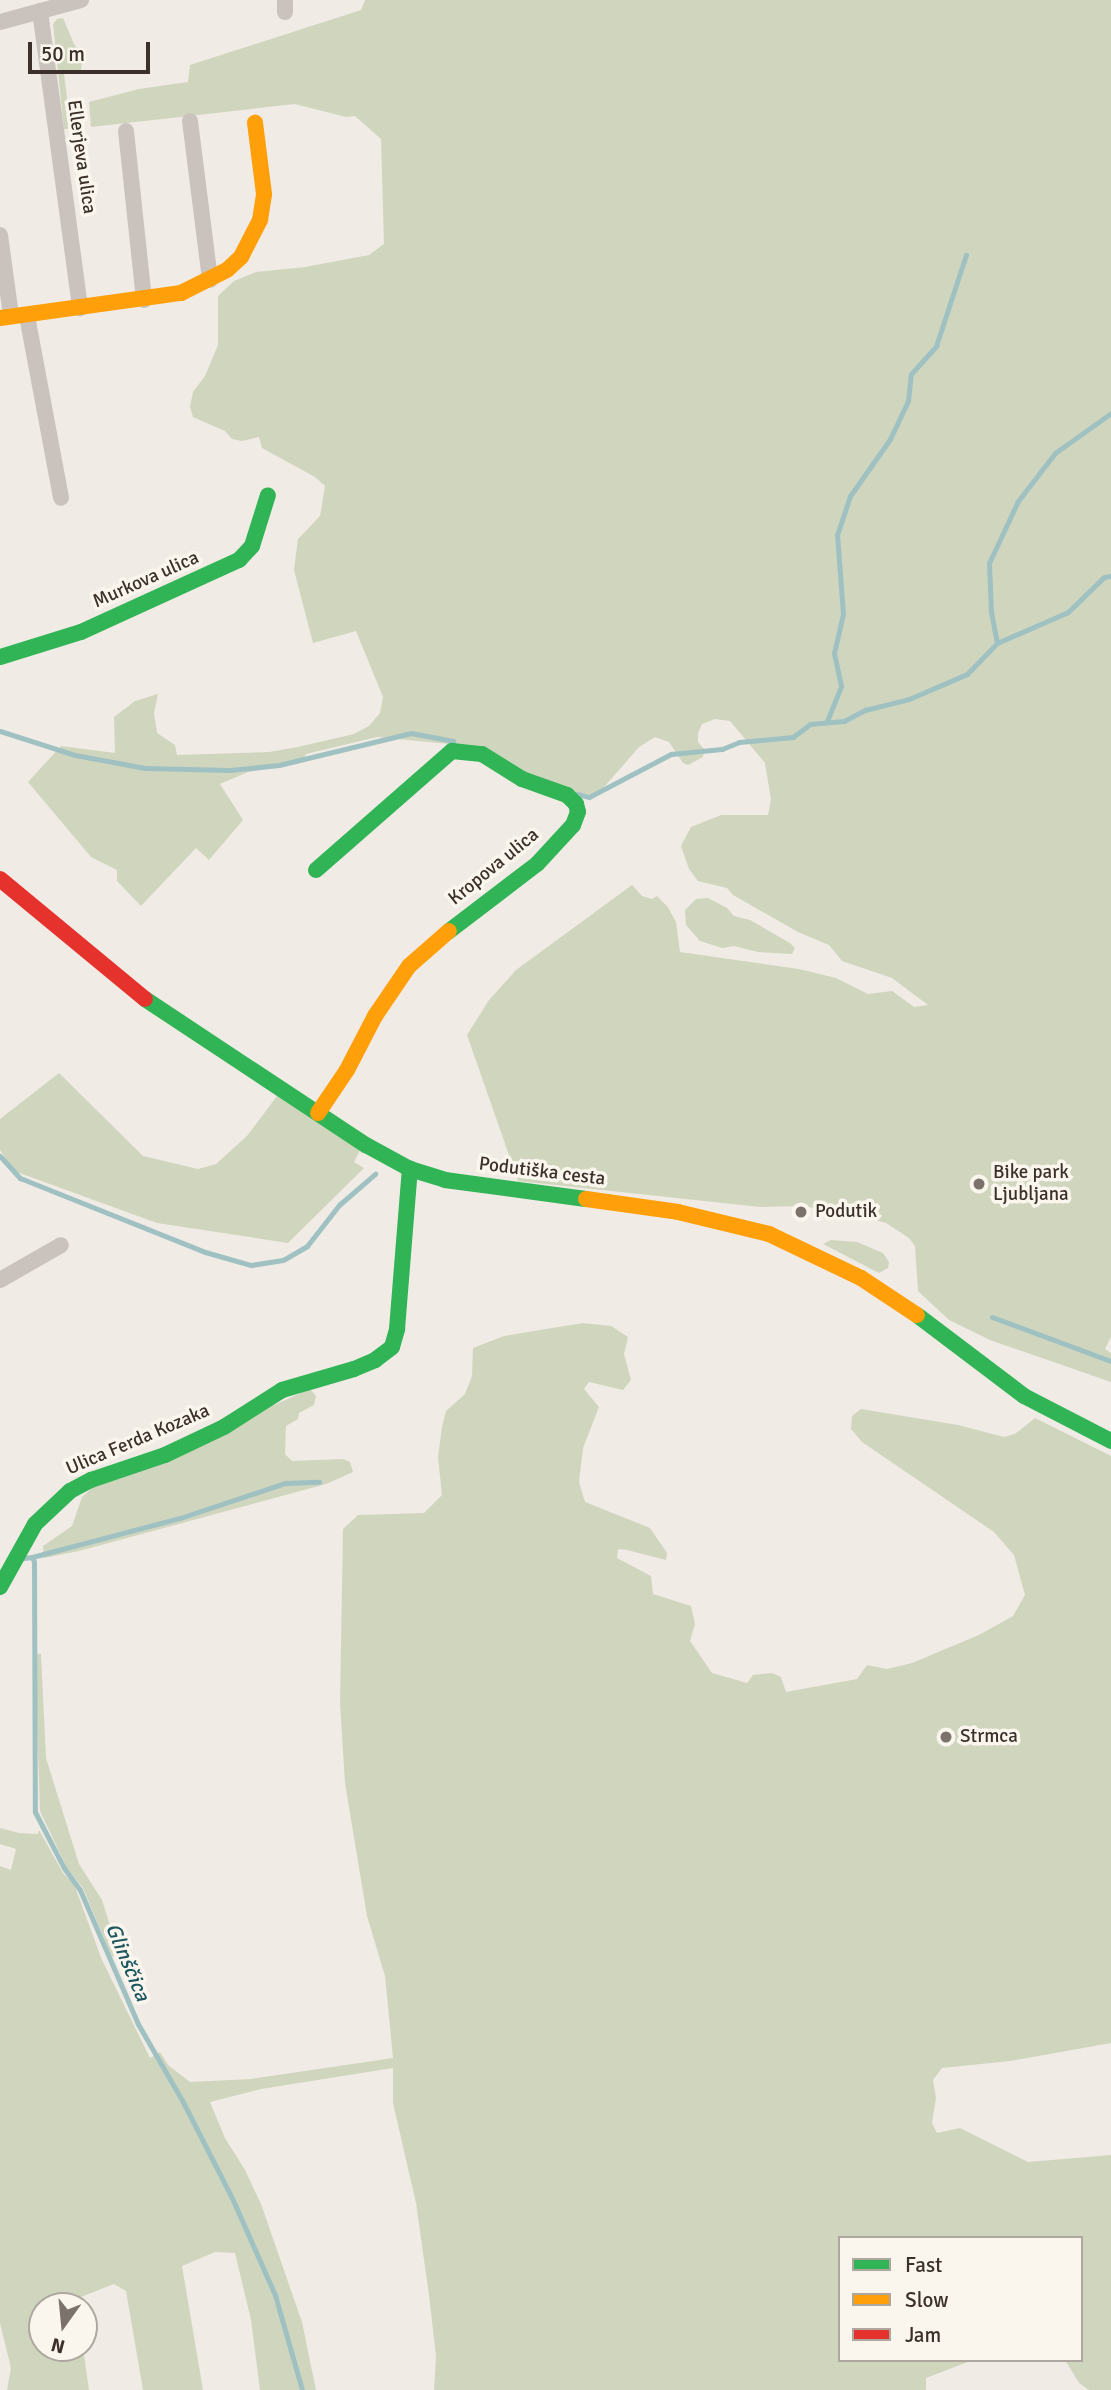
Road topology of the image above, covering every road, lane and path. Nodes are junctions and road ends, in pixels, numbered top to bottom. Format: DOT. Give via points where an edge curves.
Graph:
graph roads {
  1 [pos="79,0"];
  2 [pos="40,12"];
  3 [pos="0,22"];
  4 [pos="190,121"];
  5 [pos="255,123"];
  6 [pos="126,131"];
  7 [pos="0,234"];
  8 [pos="210,280"];
  9 [pos="144,299"];
  10 [pos="80,308"];
  11 [pos="12,316"];
  12 [pos="268,495"];
  13 [pos="61,498"];
  14 [pos="0,657"];
  15 [pos="316,870"];
  16 [pos="0,879"];
  17 [pos="318,1113"];
  18 [pos="410,1169"];
  19 [pos="61,1245"];
  20 [pos="0,1280"];
  21 [pos="1111,1441"];
  22 [pos="5,1580"];
  1 -- 2 [label="street"];
  2 -- 3 [label="street"];
  2 -- 10 [label="street, Ellerjeva ulica"];
  4 -- 8 [label="street"];
  5 -- 8 [label="street" via="264,194 260,219 241,257"];
  6 -- 9 [label="street"];
  7 -- 11 [label="street"];
  8 -- 9 [label="street" via="181,293"];
  9 -- 10 [label="street"];
  10 -- 11 [label="street"];
  11 -- 13 [label="street"];
  12 -- 14 [label="street, Murkova ulica" via="252,545 239,560 81,632"];
  15 -- 17 [label="street, Kropova ulica" via="452,751 482,754 522,779 566,795 578,812 537,864 409,966"];
  16 -- 17 [label="street, Podutiška cesta" via="158,1009"];
  17 -- 18 [label="street, Podutiška cesta"];
  18 -- 21 [label="street, Podutiška cesta" via="445,1180 678,1212 769,1234 861,1278 941,1331 1024,1396"];
  18 -- 22 [label="street, Ulica Ferda Kozaka" via="392,1347 354,1369 282,1390 224,1427 165,1455 70,1491 35,1524"];
  19 -- 20 [label="street"];
}
